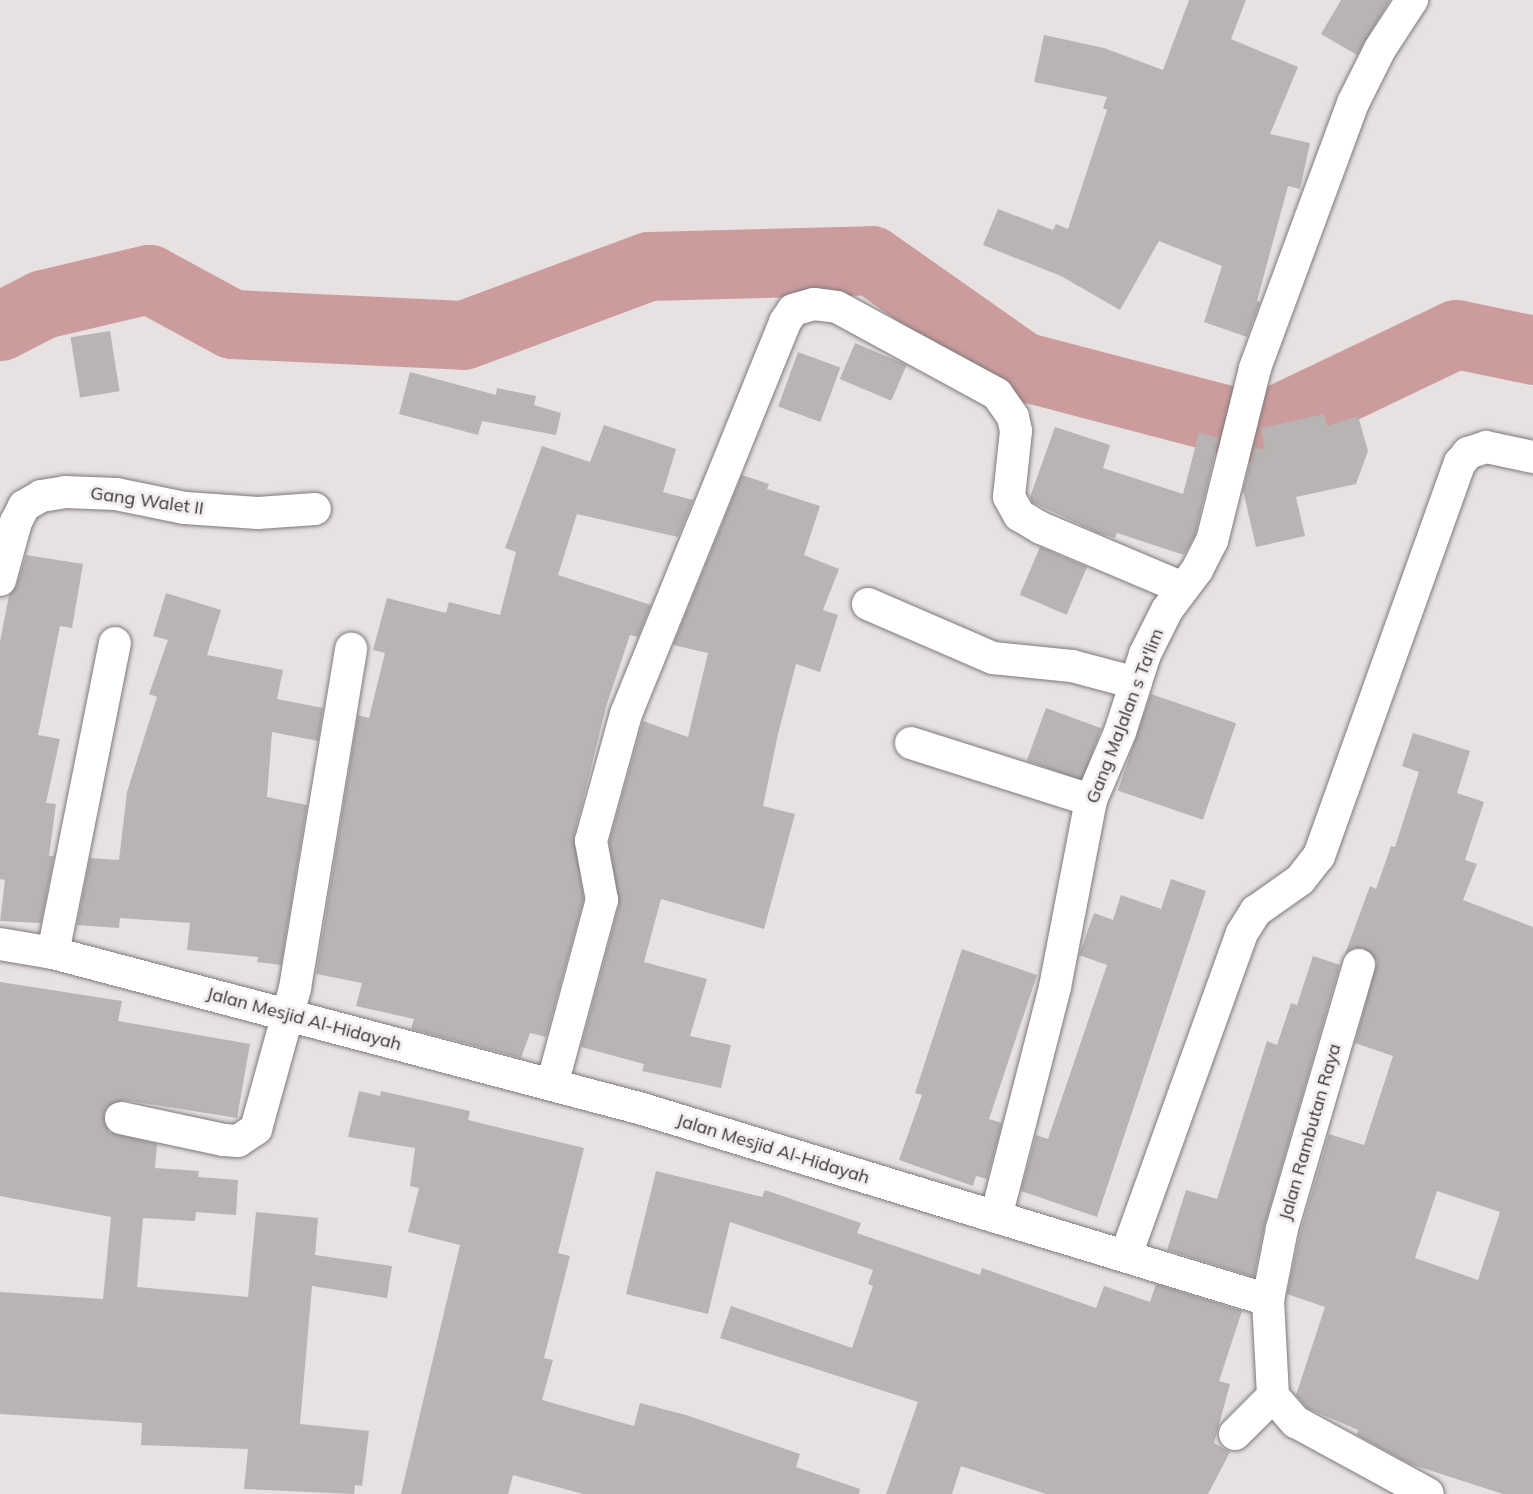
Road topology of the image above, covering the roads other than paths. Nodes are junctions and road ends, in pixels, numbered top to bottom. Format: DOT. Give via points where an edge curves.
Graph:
graph roads {
  1 [pos="1412,0"];
  2 [pos="1533,457"];
  3 [pos="315,509"];
  4 [pos="0,580"];
  5 [pos="1183,588"];
  6 [pos="868,604"];
  7 [pos="115,643"];
  8 [pos="351,649"];
  9 [pos="1136,683"];
  10 [pos="911,742"];
  11 [pos="1091,800"];
  12 [pos="0,944"];
  13 [pos="53,953"];
  14 [pos="1359,965"];
  15 [pos="289,1014"];
  16 [pos="552,1085"];
  17 [pos="121,1118"];
  18 [pos="996,1217"];
  19 [pos="1126,1256"];
  20 [pos="1268,1300"];
  21 [pos="1273,1396"];
  22 [pos="1235,1434"];
  23 [pos="1428,1494"];
  1 -- 5 [label="street, Gang MaJalan s Ta'lim" via="1380,49 1353,102 1254,368 1212,541"];
  2 -- 19 [label="street" via="1486,447 1468,453 1460,463 1319,856 1300,880 1256,911 1242,933"];
  3 -- 4 [label="street, Gang Walet II" via="258,513 185,508 116,494 64,492 41,496 24,506 16,522"];
  5 -- 9 [label="street, Gang MaJalan s Ta'lim" via="1162,619"];
  5 -- 16 [label="street" via="1019,515 1009,496 1016,431 1013,417 997,394 837,307 814,304 793,310 626,714 591,841 602,900"];
  6 -- 9 [label="street" via="993,658 1072,666"];
  7 -- 13 [label="street"];
  8 -- 15 [label="street"];
  9 -- 11 [label="street, Gang MaJalan s Ta'lim"];
  10 -- 11 [label="street"];
  11 -- 18 [label="street, Gang MaJalan s Ta'lim" via="1055,987"];
  12 -- 13 [label="street, Jalan Mesjid Al-Hidayah"];
  13 -- 15 [label="street, Jalan Mesjid Al-Hidayah"];
  14 -- 20 [label="street, Jalan Rambutan Raya" via="1282,1229"];
  15 -- 16 [label="street, Jalan Mesjid Al-Hidayah"];
  15 -- 17 [label="street" via="261,1116 249,1136 224,1140"];
  16 -- 18 [label="street, Jalan Mesjid Al-Hidayah"];
  18 -- 19 [label="street, Jalan Mesjid Al-Hidayah"];
  19 -- 20 [label="street, Jalan Mesjid Al-Hidayah"];
  20 -- 21 [label="street"];
  21 -- 22 [label="street"];
  21 -- 23 [label="street" via="1296,1422"];
}
